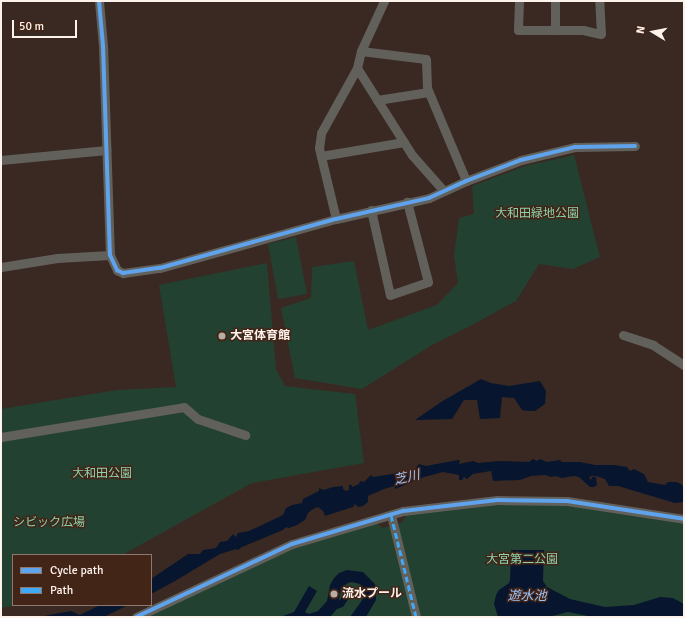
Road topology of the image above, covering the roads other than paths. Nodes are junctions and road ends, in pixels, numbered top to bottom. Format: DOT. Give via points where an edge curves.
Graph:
graph roads {
  1 [pos="99,1"];
  2 [pos="384,1"];
  3 [pos="519,1"];
  4 [pos="555,1"];
  5 [pos="599,1"];
  6 [pos="555,30"];
  7 [pos="361,51"];
  8 [pos="357,68"];
  9 [pos="428,92"];
  10 [pos="377,100"];
  11 [pos="404,142"];
  12 [pos="635,146"];
  13 [pos="107,150"];
  14 [pos="321,156"];
  15 [pos="1,160"];
  16 [pos="466,181"];
  17 [pos="444,191"];
  18 [pos="408,202"];
  19 [pos="371,210"];
  20 [pos="336,219"];
  21 [pos="110,255"];
  22 [pos="1,267"];
  23 [pos="623,335"];
  24 [pos="684,365"];
  25 [pos="245,435"];
  26 [pos="1,437"];
  27 [pos="391,515"];
  28 [pos="684,519"];
  29 [pos="136,617"];
  30 [pos="416,617"];
  1 -- 13 [label="street" via="104,46"];
  2 -- 7 [label="street"];
  3 -- 6 [label="street" via="518,30"];
  4 -- 6 [label="street"];
  5 -- 6 [label="street" via="601,34 583,30"];
  7 -- 8 [label="street"];
  7 -- 9 [label="street" via="426,59"];
  8 -- 10 [label="street"];
  8 -- 14 [label="street" via="321,133"];
  9 -- 10 [label="street"];
  9 -- 16 [label="street"];
  10 -- 11 [label="street"];
  11 -- 14 [label="street"];
  11 -- 17 [label="street" via="412,155"];
  12 -- 16 [label="street" via="575,147 521,160"];
  13 -- 15 [label="street"];
  13 -- 21 [label="street"];
  14 -- 20 [label="street"];
  16 -- 17 [label="street"];
  17 -- 18 [label="street" via="429,198"];
  18 -- 19 [label="street"];
  18 -- 19 [label="street" via="428,282 390,295"];
  19 -- 20 [label="street"];
  20 -- 21 [label="street" via="160,268 123,274 117,270"];
  21 -- 22 [label="street" via="57,258"];
  23 -- 24 [label="street" via="653,345"];
  25 -- 26 [label="street" via="198,419 184,407"];
  27 -- 28 [label="street" via="403,511 497,500 567,501"];
  27 -- 29 [label="street" via="292,544"];
  27 -- 30 [label="street"];
}
